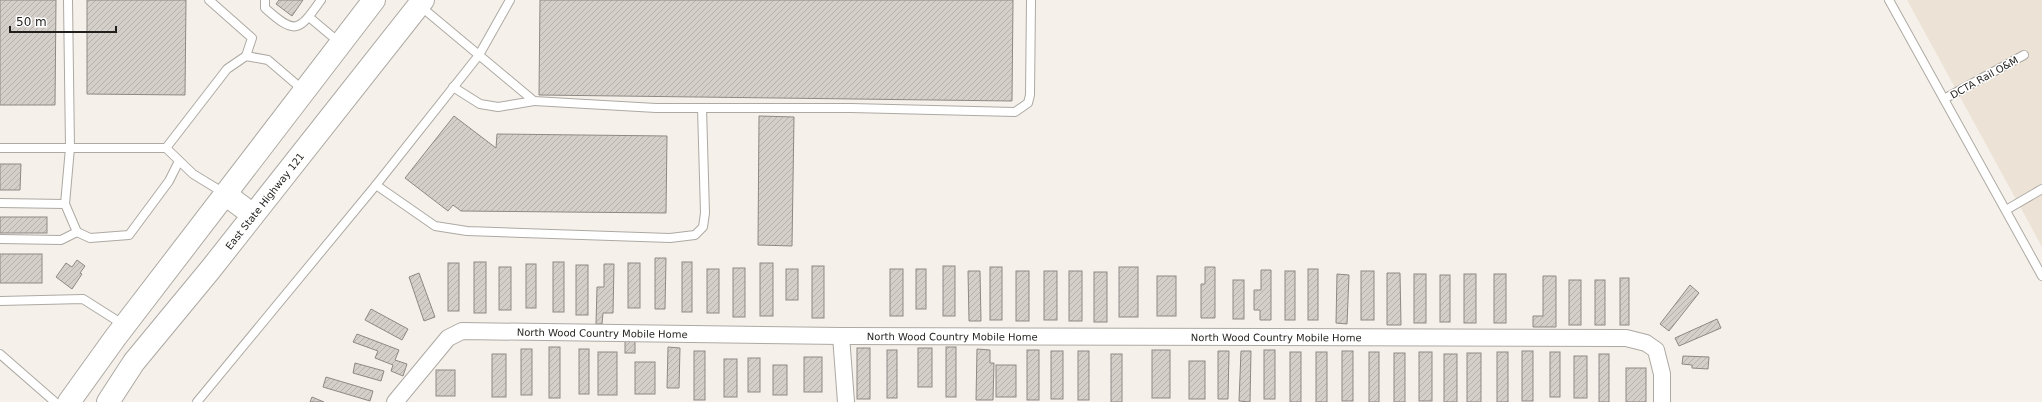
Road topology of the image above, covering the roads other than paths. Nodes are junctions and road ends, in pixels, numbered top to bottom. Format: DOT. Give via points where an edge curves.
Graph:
graph roads {
  1 [pos="68,0"];
  2 [pos="209,0"];
  3 [pos="265,0"];
  4 [pos="321,0"];
  5 [pos="374,0"];
  6 [pos="510,0"];
  7 [pos="1031,0"];
  8 [pos="1889,0"];
  9 [pos="418,2"];
  10 [pos="309,17"];
  11 [pos="341,44"];
  12 [pos="479,55"];
  13 [pos="2024,55"];
  14 [pos="246,56"];
  15 [pos="453,87"];
  16 [pos="304,90"];
  17 [pos="1944,99"];
  18 [pos="534,102"];
  19 [pos="702,108"];
  20 [pos="0,148"];
  21 [pos="70,148"];
  22 [pos="166,148"];
  23 [pos="179,161"];
  24 [pos="376,185"];
  25 [pos="2042,189"];
  26 [pos="225,194"];
  27 [pos="0,203"];
  28 [pos="64,204"];
  29 [pos="2006,210"];
  30 [pos="253,215"];
  31 [pos="77,232"];
  32 [pos="0,239"];
  33 [pos="2042,276"];
  34 [pos="0,301"];
  35 [pos="125,325"];
  36 [pos="841,336"];
  37 [pos="0,354"];
  38 [pos="55,402"];
  39 [pos="69,402"];
  40 [pos="108,402"];
  41 [pos="197,402"];
  42 [pos="395,402"];
  43 [pos="846,402"];
  44 [pos="1662,402"];
  1 -- 21 [label="lane"];
  2 -- 14 [label="lane" via="252,38"];
  3 -- 10 [label="lane" via="265,8 288,26 296,27"];
  4 -- 10 [label="lane"];
  5 -- 11 [label="main road"];
  6 -- 12 [label="lane"];
  7 -- 19 [label="lane" via="1030,95 1028,103 1015,112"];
  8 -- 17 [label="lane"];
  9 -- 12 [label="lane"];
  9 -- 30 [label="main road, East State Highway 121"];
  10 -- 11 [label="lane"];
  11 -- 16 [label="main road"];
  12 -- 15 [label="lane"];
  12 -- 18 [label="lane"];
  13 -- 17 [label="lane, DCTA Rail O&M"];
  14 -- 16 [label="lane" via="268,60"];
  14 -- 22 [label="lane" via="227,68"];
  15 -- 18 [label="lane" via="480,104 498,107"];
  15 -- 24 [label="lane"];
  16 -- 26 [label="main road"];
  17 -- 29 [label="lane"];
  18 -- 19 [label="lane"];
  19 -- 24 [label="lane" via="705,213 703,226 695,235 670,238 468,231 435,226"];
  20 -- 21 [label="lane"];
  21 -- 22 [label="lane"];
  21 -- 28 [label="lane"];
  22 -- 23 [label="lane"];
  23 -- 26 [label="lane"];
  23 -- 31 [label="lane" via="169,181 129,236 90,238"];
  24 -- 41 [label="lane"];
  25 -- 29 [label="lane"];
  26 -- 30 [label="main road"];
  26 -- 35 [label="main road"];
  27 -- 28 [label="lane"];
  28 -- 31 [label="lane"];
  29 -- 33 [label="lane"];
  30 -- 40 [label="main road, East State Highway 121" via="134,362"];
  31 -- 32 [label="lane" via="61,240"];
  34 -- 35 [label="lane" via="83,299"];
  35 -- 39 [label="main road"];
  36 -- 42 [label="street, North Wood Country Mobile Home" via="462,331 448,338"];
  36 -- 43 [label="street"];
  36 -- 44 [label="street, North Wood Country Mobile Home" via="1626,338 1646,343 1656,350 1662,374"];
  37 -- 38 [label="lane"];
}
